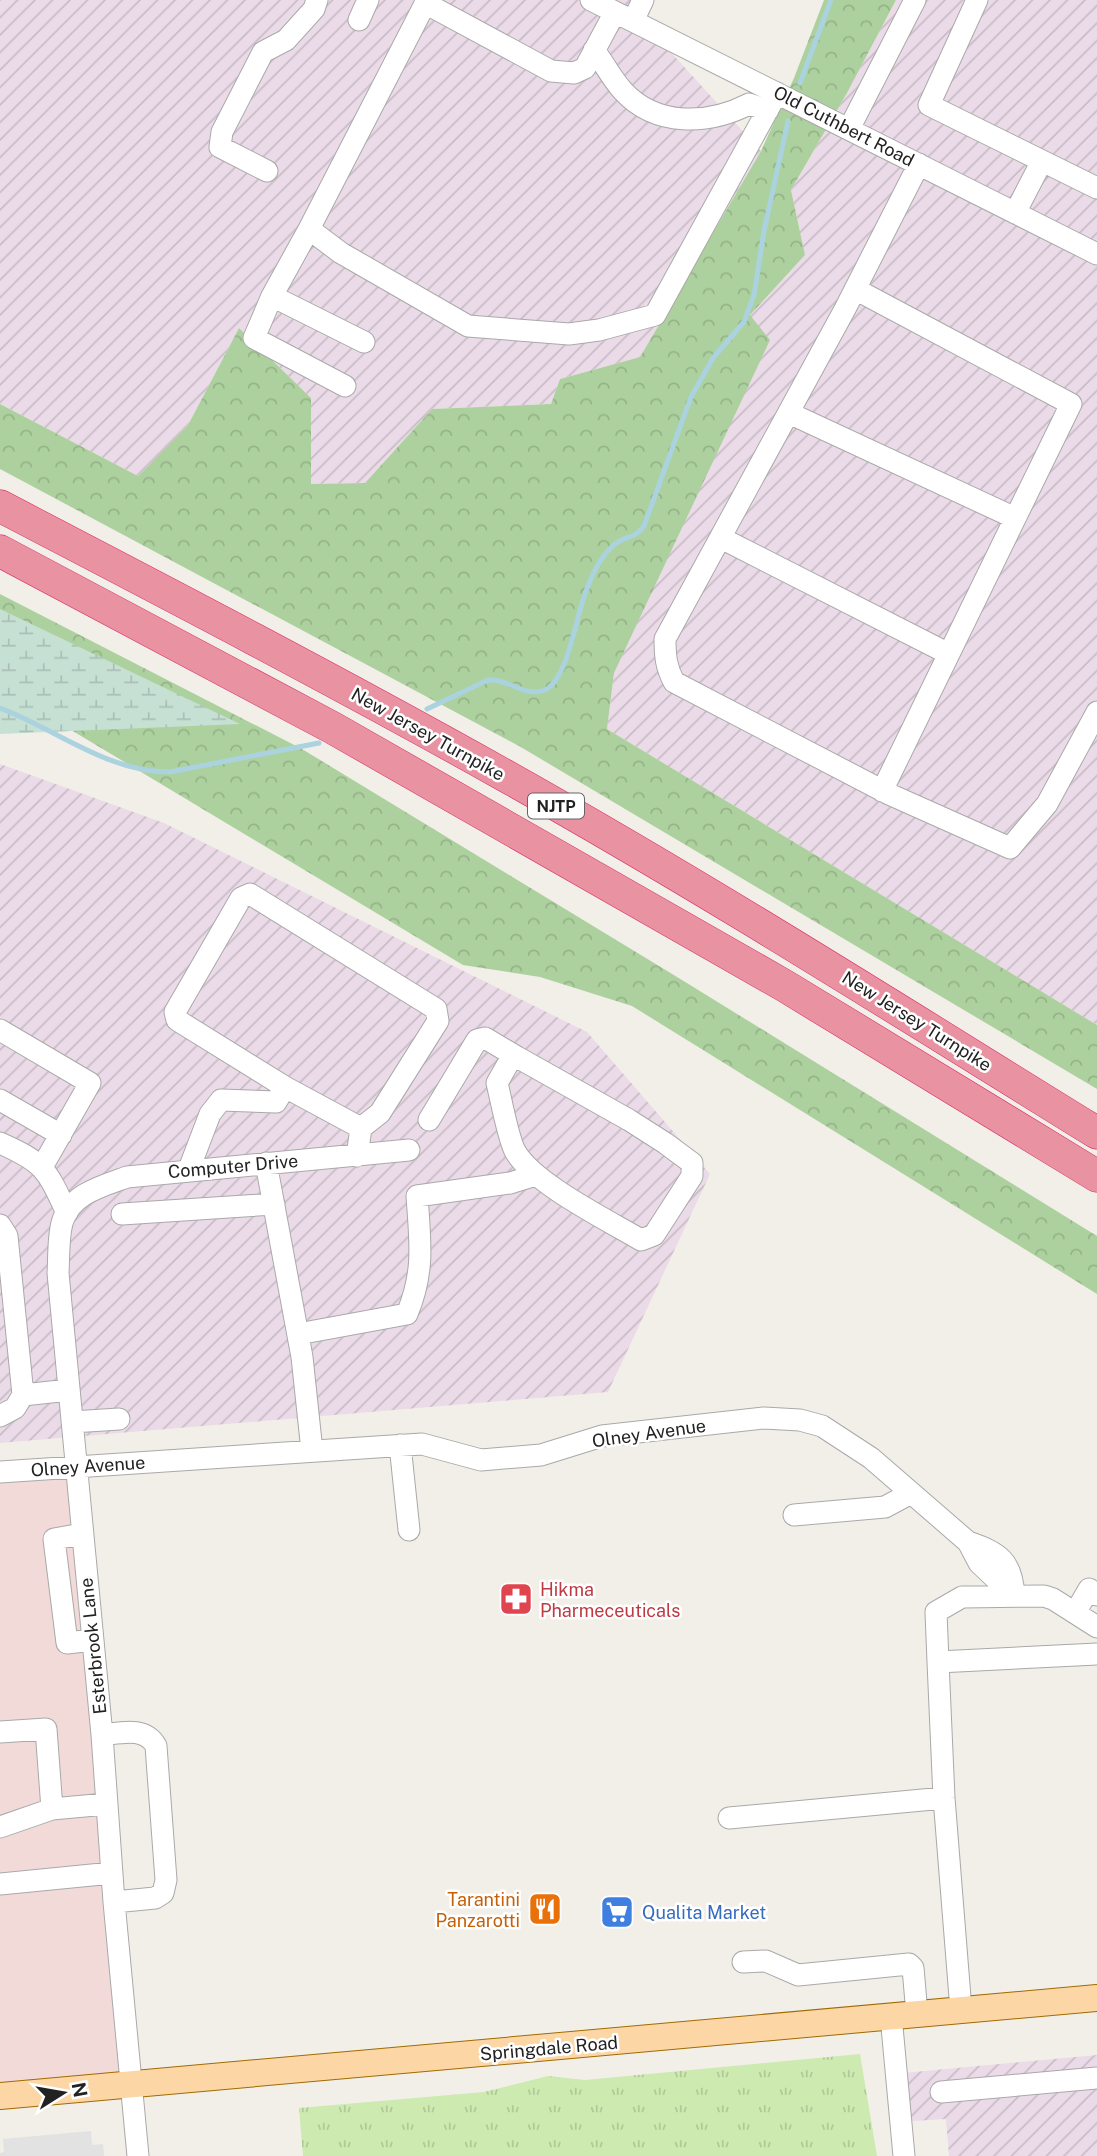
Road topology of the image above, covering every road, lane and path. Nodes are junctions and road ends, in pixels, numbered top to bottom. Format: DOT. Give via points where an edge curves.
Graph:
graph roads {
  1 [pos="317,0"];
  2 [pos="368,0"];
  3 [pos="591,0"];
  4 [pos="643,0"];
  5 [pos="915,0"];
  6 [pos="978,0"];
  7 [pos="426,2"];
  8 [pos="624,17"];
  9 [pos="359,20"];
  10 [pos="594,50"];
  11 [pos="772,101"];
  12 [pos="849,129"];
  13 [pos="1042,161"];
  14 [pos="919,164"];
  15 [pos="267,171"];
  16 [pos="1097,188"];
  17 [pos="1015,213"];
  18 [pos="309,229"];
  19 [pos="1097,254"];
  20 [pos="855,289"];
  21 [pos="272,296"];
  22 [pos="364,342"];
  23 [pos="345,386"];
  24 [pos="789,413"];
  25 [pos="0,506"];
  26 [pos="1015,518"];
  27 [pos="721,538"];
  28 [pos="0,551"];
  29 [pos="949,653"];
  30 [pos="1097,712"];
  31 [pos="882,791"];
  32 [pos="0,1030"];
  33 [pos="517,1057"];
  34 [pos="285,1087"];
  35 [pos="0,1100"];
  36 [pos="429,1120"];
  37 [pos="361,1128"];
  38 [pos="1097,1133"];
  39 [pos="61,1135"];
  40 [pos="0,1143"];
  41 [pos="409,1150"];
  42 [pos="356,1156"];
  43 [pos="266,1163"];
  44 [pos="42,1167"];
  45 [pos="189,1169"];
  46 [pos="536,1175"];
  47 [pos="1097,1176"];
  48 [pos="274,1204"];
  49 [pos="68,1211"];
  50 [pos="122,1214"];
  51 [pos="0,1225"];
  52 [pos="298,1334"];
  53 [pos="69,1390"];
  54 [pos="23,1395"];
  55 [pos="0,1416"];
  56 [pos="120,1419"];
  57 [pos="72,1422"];
  58 [pos="400,1445"];
  59 [pos="312,1451"];
  60 [pos="76,1466"];
  61 [pos="0,1472"];
  62 [pos="911,1493"];
  63 [pos="794,1515"];
  64 [pos="410,1530"];
  65 [pos="82,1534"];
  66 [pos="1097,1595"];
  67 [pos="1014,1596"];
  68 [pos="1075,1612"];
  69 [pos="1097,1627"];
  70 [pos="93,1640"];
  71 [pos="1097,1654"];
  72 [pos="938,1662"];
  73 [pos="0,1732"];
  74 [pos="102,1735"];
  75 [pos="944,1798"];
  76 [pos="106,1804"];
  77 [pos="52,1809"];
  78 [pos="729,1818"];
  79 [pos="0,1827"];
  80 [pos="112,1873"];
  81 [pos="0,1884"];
  82 [pos="114,1902"];
  83 [pos="743,1962"];
  84 [pos="1097,1997"];
  85 [pos="961,2010"];
  86 [pos="904,2015"];
  87 [pos="1097,2078"];
  88 [pos="131,2083"];
  89 [pos="941,2092"];
  90 [pos="0,2096"];
  91 [pos="138,2156"];
  92 [pos="904,2156"];
  1 -- 15 [label="street" via="286,40 263,52 222,132 220,147"];
  2 -- 9 [label="street"];
  3 -- 8 [label="street, Old Cuthbert Road"];
  4 -- 8 [label="street"];
  5 -- 12 [label="street"];
  6 -- 13 [label="street" via="929,105"];
  7 -- 10 [label="street" via="551,71 581,71"];
  7 -- 18 [label="street"];
  8 -- 10 [label="street"];
  8 -- 11 [label="street, Old Cuthbert Road"];
  10 -- 11 [label="street" via="623,91 646,110 704,120"];
  11 -- 12 [label="street, Old Cuthbert Road"];
  11 -- 18 [label="street" via="655,315 569,334 468,326 341,253"];
  12 -- 14 [label="street, Old Cuthbert Road"];
  13 -- 16 [label="street"];
  13 -- 17 [label="street"];
  14 -- 17 [label="street, Old Cuthbert Road"];
  14 -- 20 [label="street"];
  17 -- 19 [label="street, Old Cuthbert Road"];
  18 -- 21 [label="street"];
  20 -- 24 [label="street"];
  20 -- 26 [label="street" via="1071,404"];
  21 -- 22 [label="street"];
  21 -- 23 [label="street" via="254,338"];
  24 -- 26 [label="street"];
  24 -- 27 [label="street"];
  25 -- 38 [label="highway, New Jersey Turnpike / NJTP" via="237,628 507,776 818,960"];
  26 -- 29 [label="street"];
  27 -- 29 [label="street"];
  27 -- 31 [label="street" via="665,639 665,658 674,682"];
  28 -- 47 [label="highway, NJTP" via="333,728 785,986"];
  29 -- 31 [label="street"];
  30 -- 31 [label="street" via="1047,804 1010,848"];
  32 -- 39 [label="street" via="90,1083"];
  33 -- 36 [label="street" via="485,1038 477,1040"];
  33 -- 46 [label="street" via="497,1083 514,1151"];
  33 -- 46 [label="street" via="629,1120 692,1163 692,1176 654,1235 641,1240"];
  34 -- 37 [label="street"];
  34 -- 37 [label="street" via="177,1020 175,1012 240,898 250,894 436,1009 438,1021 405,1074 380,1113"];
  34 -- 45 [label="street" via="276,1102 221,1100 210,1114"];
  35 -- 39 [label="street"];
  37 -- 42 [label="street"];
  39 -- 44 [label="street"];
  40 -- 44 [label="street"];
  41 -- 42 [label="street, Computer Drive"];
  42 -- 43 [label="street, Computer Drive"];
  43 -- 45 [label="street, Computer Drive"];
  43 -- 48 [label="street"];
  44 -- 49 [label="street"];
  45 -- 49 [label="street, Computer Drive" via="127,1177 94,1189 72,1203"];
  46 -- 52 [label="street" via="417,1196 421,1266 407,1314"];
  48 -- 50 [label="street"];
  48 -- 52 [label="street"];
  49 -- 53 [label="street, Esterbrook Lane" via="62,1223 58,1273"];
  51 -- 54 [label="street" via="7,1236"];
  52 -- 59 [label="street"];
  53 -- 54 [label="street"];
  53 -- 57 [label="street, Esterbrook Lane"];
  54 -- 55 [label="street" via="15,1408"];
  56 -- 57 [label="street"];
  57 -- 60 [label="street, Esterbrook Lane"];
  58 -- 59 [label="street, Olney Avenue"];
  58 -- 62 [label="street, Olney Avenue" via="422,1444 481,1460 541,1455 602,1436 764,1418 800,1420 822,1426 871,1458"];
  58 -- 64 [label="street"];
  59 -- 60 [label="street, Olney Avenue"];
  60 -- 61 [label="street, Olney Avenue"];
  60 -- 65 [label="street, Esterbrook Lane"];
  62 -- 63 [label="street" via="885,1507"];
  62 -- 67 [label="street, Olney Avenue" via="968,1542 979,1563"];
  65 -- 70 [label="street, Esterbrook Lane"];
  65 -- 70 [label="street" via="54,1539 67,1643"];
  66 -- 68 [label="street" via="1089,1589"];
  67 -- 68 [label="street" via="1044,1596"];
  67 -- 72 [label="street" via="962,1597 936,1612"];
  68 -- 69 [label="street"];
  70 -- 74 [label="street, Esterbrook Lane"];
  71 -- 72 [label="street"];
  72 -- 75 [label="street"];
  73 -- 77 [label="street" via="46,1729"];
  74 -- 76 [label="street, Esterbrook Lane"];
  74 -- 82 [label="street" via="136,1732 156,1746 166,1880 163,1893 155,1898"];
  75 -- 78 [label="street"];
  75 -- 85 [label="street"];
  76 -- 77 [label="street"];
  76 -- 80 [label="street, Esterbrook Lane"];
  77 -- 79 [label="street"];
  80 -- 81 [label="street"];
  80 -- 82 [label="street, Esterbrook Lane"];
  82 -- 88 [label="street, Esterbrook Lane"];
  83 -- 86 [label="street" via="766,1961 798,1975 909,1964 913,1968"];
  84 -- 85 [label="main road, Springdale Road"];
  85 -- 86 [label="main road, Springdale Road"];
  86 -- 88 [label="main road, Springdale Road"];
  86 -- 92 [label="street"];
  87 -- 89 [label="street"];
  88 -- 90 [label="main road, Springdale Road"];
  88 -- 91 [label="street, Esterbrook Lane"];
}
